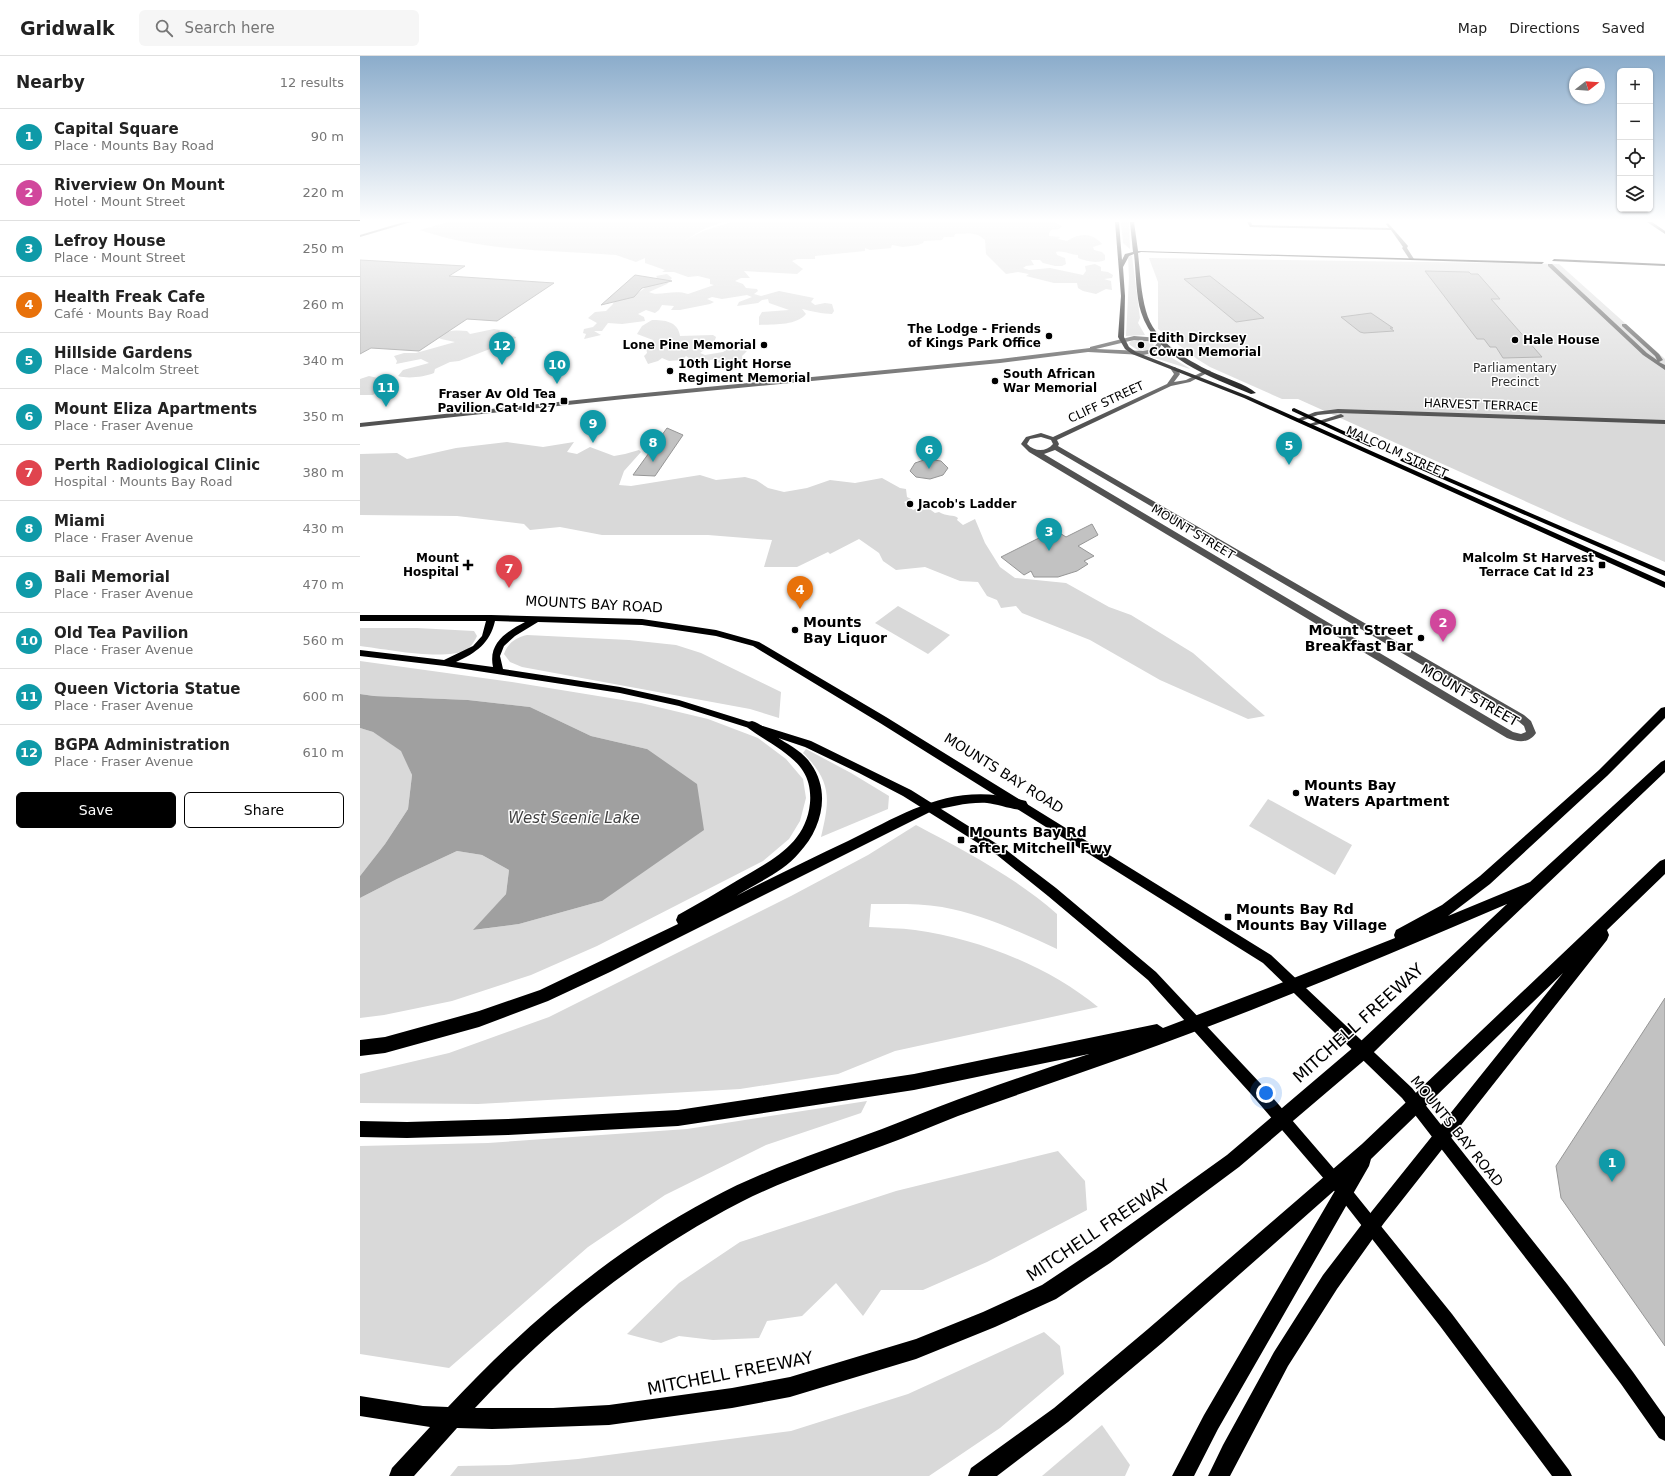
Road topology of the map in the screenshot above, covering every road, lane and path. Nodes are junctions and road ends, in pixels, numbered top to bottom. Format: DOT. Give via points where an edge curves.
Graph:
graph roads {
  1 [pos="1122,288"];
  2 [pos="1141,288"];
  3 [pos="1574,288"];
  4 [pos="1584,288"];
  5 [pos="1598,302"];
  6 [pos="1622,323"];
  7 [pos="1122,340"];
  8 [pos="1160,341"];
  9 [pos="1088,350"];
  10 [pos="1134,353"];
  11 [pos="1172,368"];
  12 [pos="1665,368"];
  13 [pos="1208,372"];
  14 [pos="1197,376"];
  15 [pos="1169,385"];
  16 [pos="1260,395"];
  17 [pos="1287,407"];
  18 [pos="1307,416"];
  19 [pos="1298,420"];
  20 [pos="1319,422"];
  21 [pos="1665,422"];
  22 [pos="360,425"];
  23 [pos="1309,425"];
  24 [pos="1665,427"];
  25 [pos="1054,443"];
  26 [pos="1036,452"];
  27 [pos="1157,506"];
  28 [pos="1140,515"];
  29 [pos="1270,572"];
  30 [pos="1665,574"];
  31 [pos="1254,583"];
  32 [pos="1665,585"];
  33 [pos="360,618"];
  34 [pos="491,618"];
  35 [pos="539,618"];
  36 [pos="360,653"];
  37 [pos="445,663"];
  38 [pos="499,672"];
  39 [pos="1665,711"];
  40 [pos="752,725"];
  41 [pos="1665,765"];
  42 [pos="1022,805"];
  43 [pos="929,806"];
  44 [pos="1665,865"];
  45 [pos="1537,884"];
  46 [pos="1453,913"];
  47 [pos="605,967"];
  48 [pos="1546,992"];
  49 [pos="1203,1022"];
  50 [pos="360,1048"];
  51 [pos="360,1129"];
  52 [pos="1368,1150"];
  53 [pos="360,1406"];
  54 [pos="1665,1432"];
  55 [pos="400,1476"];
  56 [pos="979,1476"];
  57 [pos="1183,1476"];
  58 [pos="1220,1476"];
  59 [pos="1563,1476"];
  1 -- 7 [label="main road"];
  2 -- 8 [label="main road" via="1144,317"];
  3 -- 12 [label="street" via="1645,354"];
  4 -- 5 [label="street"];
  6 -- 12 [label="street" via="1657,355"];
  7 -- 8 [label="street" via="1138,337"];
  7 -- 9 [label="street"];
  7 -- 10 [label="main road, MALCOLM STREET"];
  8 -- 10 [label="street" via="1158,348 1152,352"];
  8 -- 13 [label="main road"];
  9 -- 10 [label="street"];
  9 -- 22 [label="street"];
  10 -- 11 [label="main road, MALCOLM STREET"];
  11 -- 14 [label="main road, MALCOLM STREET"];
  11 -- 15 [label="street" via="1177,374"];
  13 -- 14 [label="street, CLIFF STREET"];
  13 -- 16 [label="main road"];
  14 -- 15 [label="street, CLIFF STREET" via="1188,381"];
  14 -- 19 [label="main road, MALCOLM STREET"];
  15 -- 25 [label="street, CLIFF STREET"];
  17 -- 18 [label="main road, MALCOLM STREET"];
  18 -- 19 [label="street, HARVEST TERRACE"];
  18 -- 20 [label="main road, MALCOLM STREET"];
  18 -- 21 [label="street, HARVEST TERRACE" via="1338,411"];
  19 -- 23 [label="main road, MALCOLM STREET"];
  20 -- 23 [label="street, HARVEST TERRACE"];
  20 -- 24 [label="street, HARVEST TERRACE" via="1342,416"];
  20 -- 30 [label="main road, MALCOLM STREET"];
  23 -- 32 [label="main road, MALCOLM STREET"];
  25 -- 26 [label="street, CLIFF STREET" via="1048,451"];
  25 -- 26 [label="street" via="1041,435 1028,438 1024,444 1026,448"];
  25 -- 27 [label="street, MOUNT STREET"];
  26 -- 28 [label="street, MOUNT STREET"];
  27 -- 28 [label="street, MOUNT STREET"];
  27 -- 29 [label="street, MOUNT STREET"];
  28 -- 31 [label="street, MOUNT STREET"];
  29 -- 31 [label="street"];
  29 -- 31 [label="street, MOUNT STREET" via="1524,721 1531,728 1531,733 1519,738 1510,735"];
  33 -- 34 [label="main road, MOUNTS BAY ROAD"];
  34 -- 35 [label="main road, MOUNTS BAY ROAD"];
  34 -- 37 [label="main road" via="489,632 481,644"];
  35 -- 38 [label="main road" via="516,630 500,644 495,655"];
  35 -- 42 [label="main road, MOUNTS BAY ROAD" via="642,622 716,634 756,644"];
  36 -- 37 [label="main road"];
  37 -- 38 [label="main road"];
  38 -- 40 [label="main road" via="620,690 679,703"];
  39 -- 46 [label="highway" via="1604,773 1485,880"];
  40 -- 43 [label="main road" via="808,744"];
  40 -- 47 [label="highway" via="807,766 817,790 816,809 808,830 796,848 778,863"];
  41 -- 45 [label="highway, MITCHELL FREEWAY"];
  42 -- 43 [label="highway" via="1001,799 979,797"];
  42 -- 54 [label="main road, MOUNTS BAY ROAD" via="1267,959 1407,1093 1566,1297"];
  43 -- 47 [label="highway"];
  43 -- 59 [label="main road" via="1001,852 1058,896 1152,976 1256,1089 1342,1189 1446,1320"];
  44 -- 48 [label="highway"];
  45 -- 46 [label="highway"];
  45 -- 53 [label="highway, MITCHELL FREEWAY" via="1368,1046 1233,1161 1049,1292 988,1320 916,1349 790,1387 661,1409 609,1415 492,1419 423,1416"];
  46 -- 49 [label="highway" via="1344,967"];
  47 -- 50 [label="highway" via="543,996 479,1019 385,1045"];
  48 -- 52 [label="highway"];
  48 -- 58 [label="highway" via="1330,1282 1281,1359 1230,1452"];
  49 -- 51 [label="highway" via="914,1082 678,1118 508,1127"];
  49 -- 55 [label="highway" via="935,1117 755,1186 681,1226 610,1272 541,1329 438,1432"];
  52 -- 56 [label="highway" via="1155,1336 1061,1414"];
  52 -- 57 [label="highway" via="1211,1422"];
}
